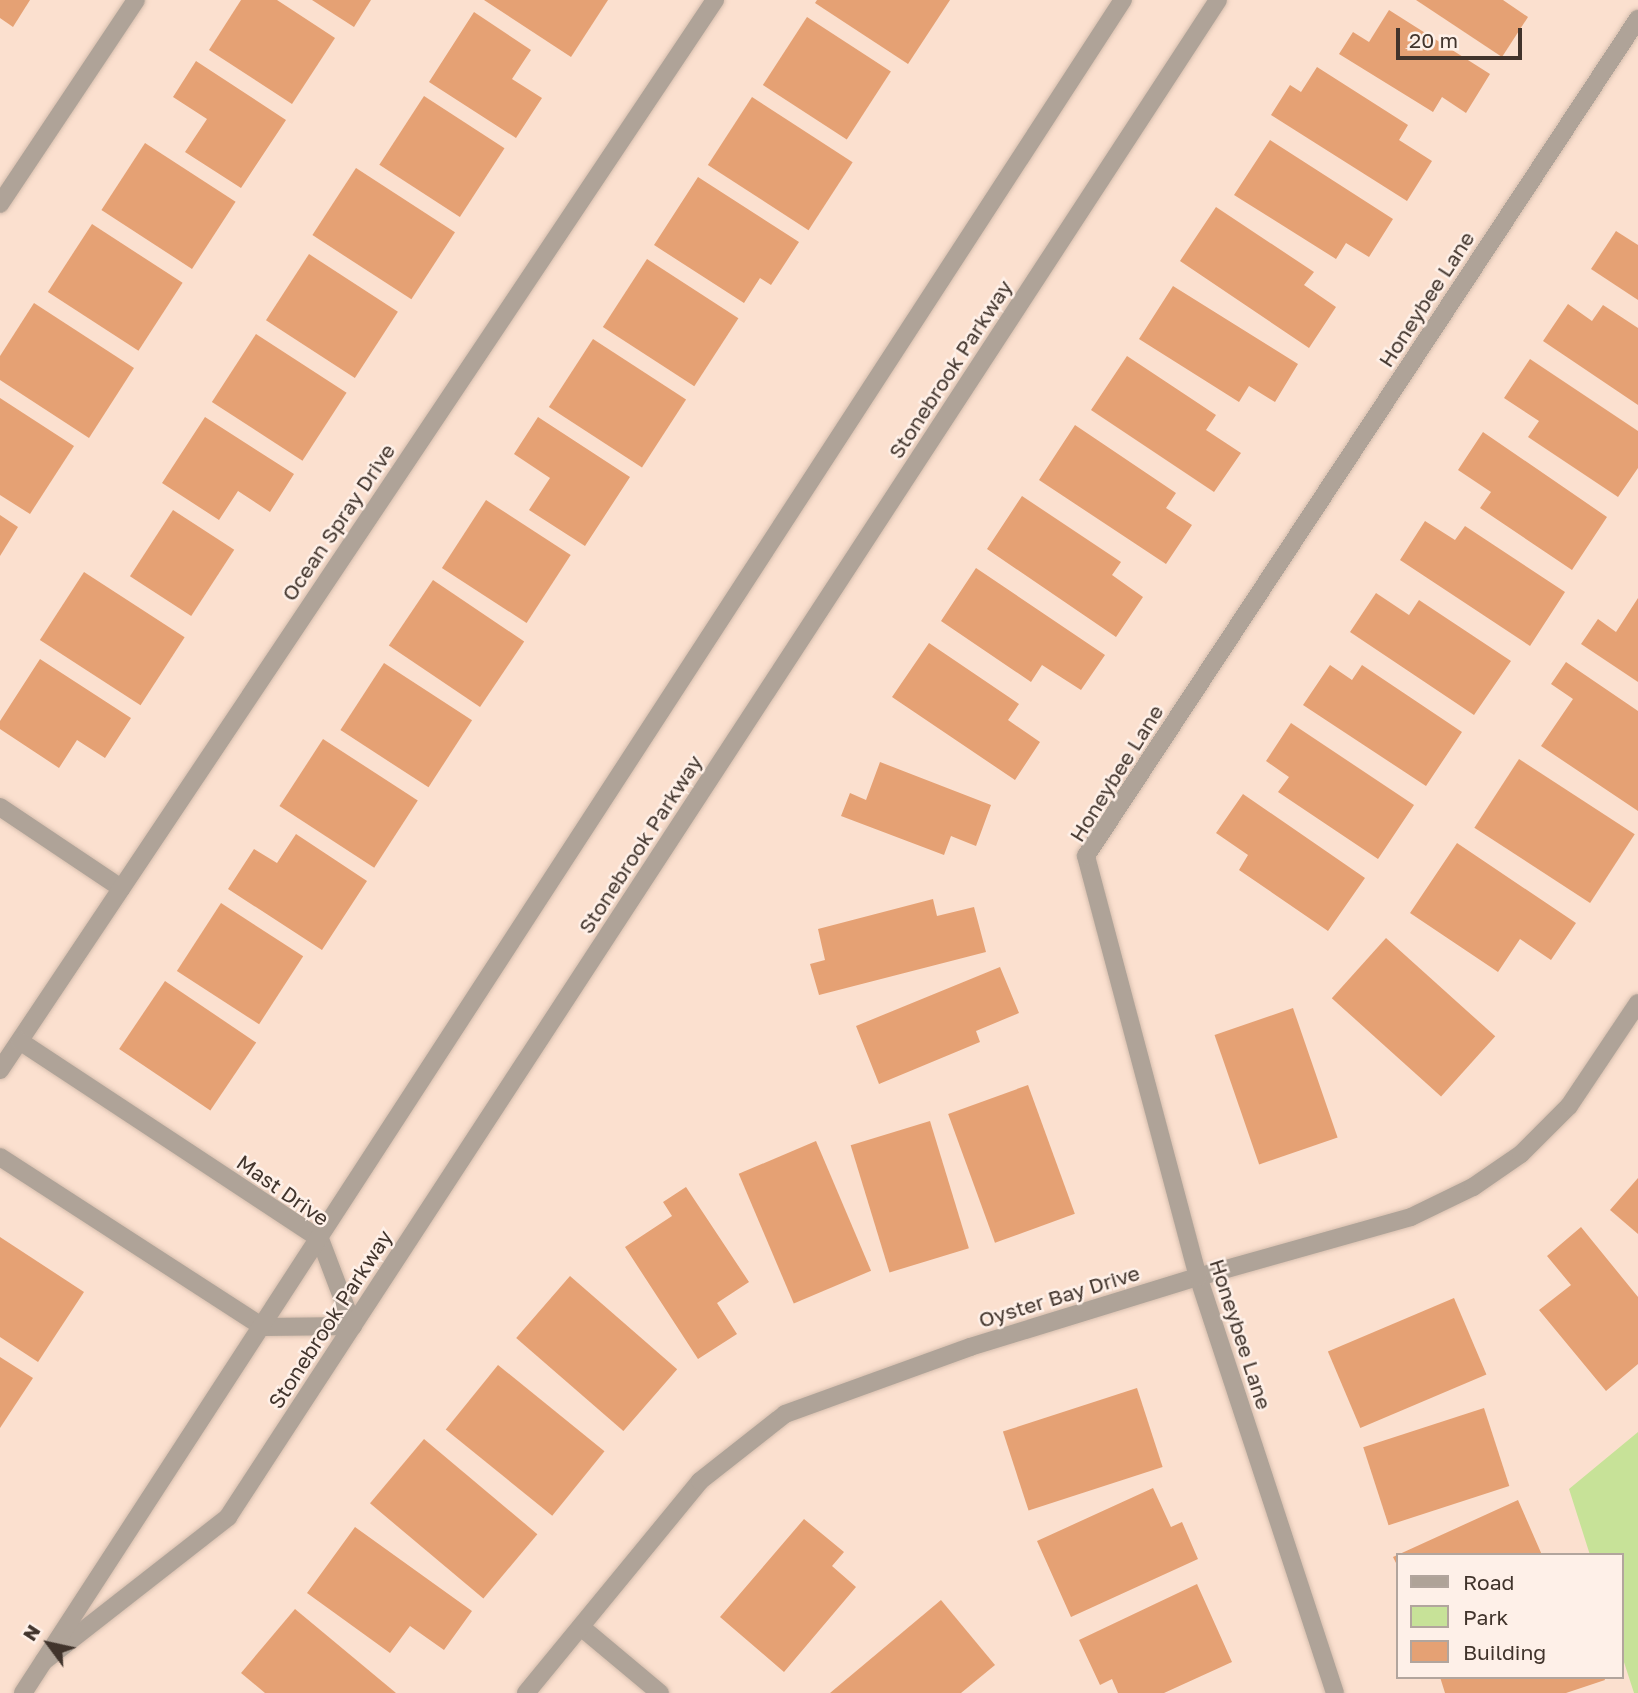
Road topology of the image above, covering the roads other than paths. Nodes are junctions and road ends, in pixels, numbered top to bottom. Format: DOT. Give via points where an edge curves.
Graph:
graph roads {
  1 [pos="136,0"];
  2 [pos="715,0"];
  3 [pos="1123,0"];
  4 [pos="1217,0"];
  5 [pos="1638,19"];
  6 [pos="0,204"];
  7 [pos="0,807"];
  8 [pos="121,888"];
  9 [pos="1638,1003"];
  10 [pos="20,1041"];
  11 [pos="0,1070"];
  12 [pos="0,1157"];
  13 [pos="320,1239"];
  14 [pos="1198,1277"];
  15 [pos="353,1326"];
  16 [pos="263,1327"];
  17 [pos="581,1627"];
  18 [pos="44,1661"];
  19 [pos="23,1693"];
  20 [pos="526,1693"];
  21 [pos="660,1693"];
  22 [pos="1335,1693"];
  1 -- 6 [label="street"];
  2 -- 8 [label="street, Ocean Spray Drive"];
  3 -- 13 [label="street, Stonebrook Parkway"];
  4 -- 15 [label="street, Stonebrook Parkway"];
  5 -- 14 [label="street, Honeybee Lane" via="1086,856"];
  7 -- 8 [label="street"];
  8 -- 10 [label="street, Ocean Spray Drive"];
  9 -- 14 [label="street, Oyster Bay Drive" via="1569,1106 1521,1154 1474,1187 1411,1217"];
  10 -- 11 [label="street, Ocean Spray Drive"];
  10 -- 13 [label="street, Mast Drive"];
  12 -- 16 [label="street"];
  13 -- 15 [label="street, Mast Drive"];
  13 -- 16 [label="street, Stonebrook Parkway"];
  14 -- 17 [label="street, Oyster Bay Drive" via="970,1347 785,1414 699,1481"];
  14 -- 22 [label="street, Honeybee Lane"];
  15 -- 16 [label="street"];
  15 -- 18 [label="street, Stonebrook Parkway" via="228,1517"];
  16 -- 18 [label="street, Stonebrook Parkway"];
  17 -- 20 [label="street, Oyster Bay Drive"];
  17 -- 21 [label="street"];
  18 -- 19 [label="street, Stonebrook Parkway"];
}
